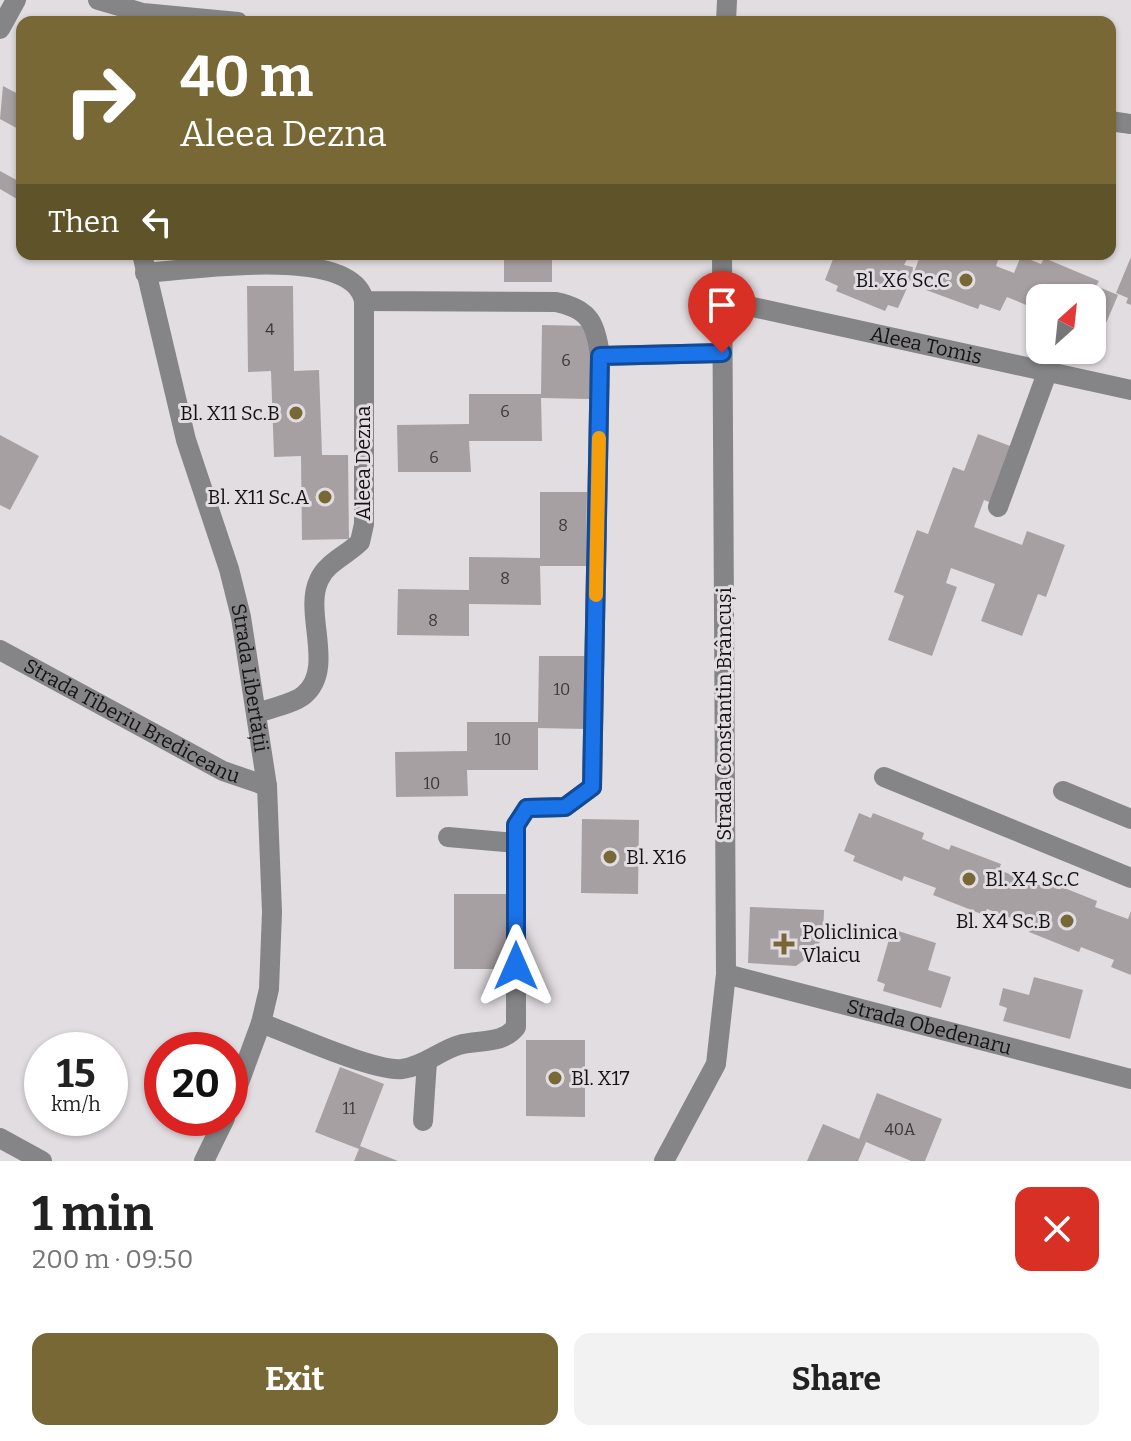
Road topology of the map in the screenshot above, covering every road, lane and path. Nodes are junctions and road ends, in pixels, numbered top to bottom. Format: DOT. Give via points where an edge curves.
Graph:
graph roads {
  1 [pos="16,0"];
  2 [pos="98,0"];
  3 [pos="145,12"];
  4 [pos="182,16"];
  5 [pos="0,29"];
  6 [pos="722,260"];
  7 [pos="144,264"];
  8 [pos="721,300"];
  9 [pos="364,301"];
  10 [pos="722,353"];
  11 [pos="600,356"];
  12 [pos="1047,373"];
  13 [pos="1131,390"];
  14 [pos="998,507"];
  15 [pos="0,650"];
  16 [pos="257,713"];
  17 [pos="884,777"];
  18 [pos="267,786"];
  19 [pos="1063,791"];
  20 [pos="1131,819"];
  21 [pos="448,837"];
  22 [pos="516,843"];
  23 [pos="1131,878"];
  24 [pos="726,974"];
  25 [pos="261,1023"];
  26 [pos="248,1058"];
  27 [pos="427,1061"];
  28 [pos="1131,1079"];
  29 [pos="423,1121"];
  30 [pos="216,1136"];
  31 [pos="0,1138"];
  32 [pos="42,1161"];
  33 [pos="204,1161"];
  34 [pos="664,1161"];
  1 -- 5 [label="street"];
  2 -- 3 [label="street"];
  3 -- 4 [label="street"];
  6 -- 8 [label="street, Strada Constantin Brâncuși"];
  7 -- 9 [label="street" via="291,265 347,277 356,282"];
  7 -- 16 [label="street, Strada Libertății" via="186,440 229,569"];
  8 -- 10 [label="street, Strada Constantin Brâncuși"];
  8 -- 12 [label="street, Aleea Tomis"];
  9 -- 11 [label="street" via="556,302 584,311 596,327"];
  9 -- 16 [label="street, Aleea Dezna" via="360,542 325,569 318,581 318,658 311,687 303,697"];
  10 -- 11 [label="street"];
  10 -- 24 [label="street, Strada Constantin Brâncuși"];
  11 -- 22 [label="street" via="592,787 565,807 527,808 516,825"];
  12 -- 13 [label="street, Aleea Tomis"];
  12 -- 14 [label="street"];
  15 -- 18 [label="street, Strada Tiberiu Brediceanu" via="223,771"];
  16 -- 18 [label="street, Strada Libertății"];
  17 -- 23 [label="street"];
  18 -- 25 [label="street, Strada Libertății" via="272,956"];
  19 -- 20 [label="street"];
  21 -- 22 [label="street"];
  22 -- 27 [label="street" via="516,1027 510,1035 459,1045"];
  24 -- 28 [label="street, Strada Obedenaru"];
  24 -- 34 [label="street, Strada Constantin Brâncuși" via="716,1064"];
  25 -- 26 [label="street, Strada Libertății"];
  25 -- 27 [label="street" via="383,1067 406,1069"];
  27 -- 29 [label="street"];
  30 -- 33 [label="street"];
  31 -- 32 [label="street"];
}
